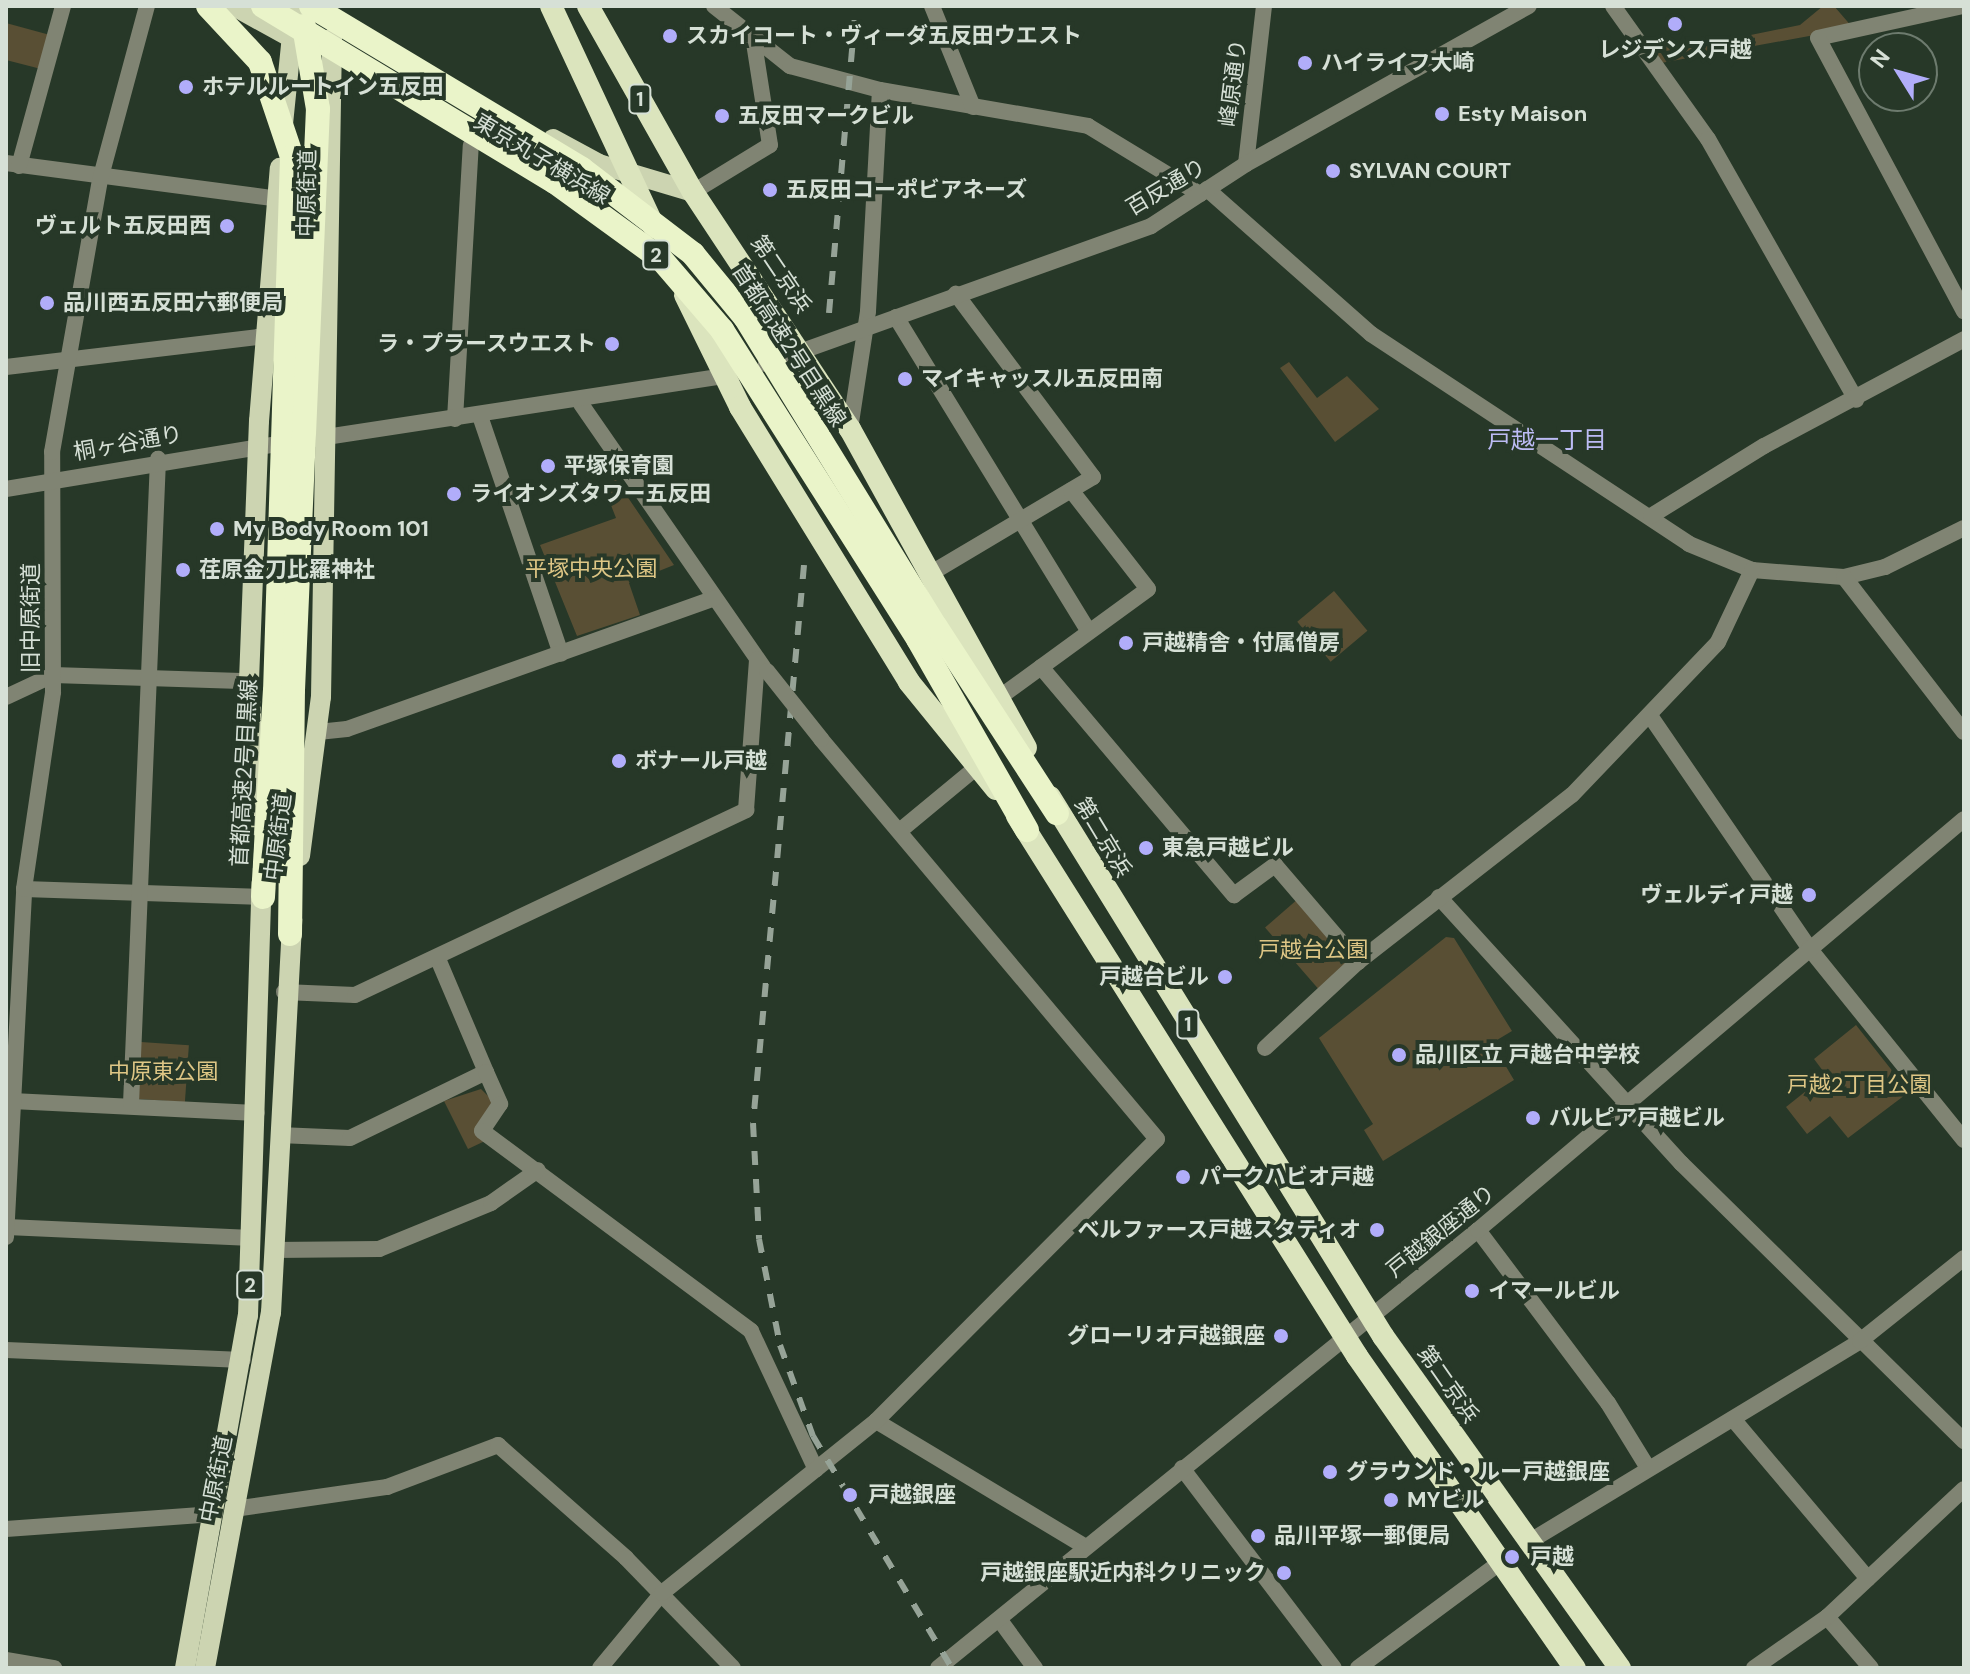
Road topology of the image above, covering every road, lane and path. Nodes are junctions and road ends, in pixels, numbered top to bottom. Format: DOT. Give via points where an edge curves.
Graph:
graph roads {
  1 [pos="63,6"];
  2 [pos="147,6"];
  3 [pos="208,6"];
  4 [pos="234,6"];
  5 [pos="263,6"];
  6 [pos="295,6"];
  7 [pos="311,6"];
  8 [pos="330,6"];
  9 [pos="551,6"];
  10 [pos="588,6"];
  11 [pos="714,6"];
  12 [pos="932,6"];
  13 [pos="1264,6"];
  14 [pos="1529,6"];
  15 [pos="1613,6"];
  16 [pos="1963,6"];
  17 [pos="291,38"];
  18 [pos="754,43"];
  19 [pos="333,60"];
  20 [pos="880,90"];
  21 [pos="973,107"];
  22 [pos="283,122"];
  23 [pos="471,145"];
  24 [pos="13,164"];
  25 [pos="1246,164"];
  26 [pos="631,175"];
  27 [pos="100,180"];
  28 [pos="1204,191"];
  29 [pos="693,192"];
  30 [pos="279,199"];
  31 [pos="956,294"];
  32 [pos="687,300"];
  33 [pos="1964,312"];
  34 [pos="896,317"];
  35 [pos="865,328"];
  36 [pos="265,336"];
  37 [pos="1964,339"];
  38 [pos="802,352"];
  39 [pos="65,358"];
  40 [pos="6,367"];
  41 [pos="726,377"];
  42 [pos="1856,400"];
  43 [pos="581,404"];
  44 [pos="480,416"];
  45 [pos="455,419"];
  46 [pos="850,429"];
  47 [pos="327,437"];
  48 [pos="258,446"];
  49 [pos="158,459"];
  50 [pos="54,479"];
  51 [pos="6,489"];
  52 [pos="1071,490"];
  53 [pos="1651,516"];
  54 [pos="1021,520"];
  55 [pos="1964,528"];
  56 [pos="1752,570"];
  57 [pos="933,572"];
  58 [pos="1844,577"];
  59 [pos="714,598"];
  60 [pos="1089,632"];
  61 [pos="927,633"];
  62 [pos="561,654"];
  63 [pos="762,665"];
  64 [pos="1041,667"];
  65 [pos="53,675"];
  66 [pos="150,677"];
  67 [pos="249,681"];
  68 [pos="284,690"];
  69 [pos="6,697"];
  70 [pos="1000,697"];
  71 [pos="1651,717"];
  72 [pos="318,732"];
  73 [pos="1964,732"];
  74 [pos="977,767"];
  75 [pos="1057,813"];
  76 [pos="1964,819"];
  77 [pos="902,829"];
  78 [pos="1027,830"];
  79 [pos="24,889"];
  80 [pos="141,895"];
  81 [pos="263,897"];
  82 [pos="1439,897"];
  83 [pos="290,934"];
  84 [pos="1809,948"];
  85 [pos="438,959"];
  86 [pos="1358,962"];
  87 [pos="284,992"];
  88 [pos="1265,1048"];
  89 [pos="486,1072"];
  90 [pos="12,1101"];
  91 [pos="131,1104"];
  92 [pos="1627,1105"];
  93 [pos="257,1113"];
  94 [pos="279,1135"];
  95 [pos="1964,1140"];
  96 [pos="538,1170"];
  97 [pos="7,1227"];
  98 [pos="1478,1230"];
  99 [pos="6,1237"];
  100 [pos="252,1238"];
  101 [pos="274,1250"];
  102 [pos="1964,1258"];
  103 [pos="1370,1316"];
  104 [pos="1344,1335"];
  105 [pos="1860,1341"];
  106 [pos="6,1350"];
  107 [pos="243,1360"];
  108 [pos="1733,1419"];
  109 [pos="876,1421"];
  110 [pos="1964,1441"];
  111 [pos="1182,1468"];
  112 [pos="1648,1468"];
  113 [pos="816,1470"];
  114 [pos="1964,1489"];
  115 [pos="234,1509"];
  116 [pos="214,1514"];
  117 [pos="6,1529"];
  118 [pos="1527,1543"];
  119 [pos="1086,1547"];
  120 [pos="1498,1564"];
  121 [pos="1868,1579"];
  122 [pos="662,1593"];
  123 [pos="1827,1617"];
  124 [pos="999,1619"];
  125 [pos="6,1660"];
  126 [pos="54,1668"];
  127 [pos="185,1668"];
  128 [pos="205,1668"];
  129 [pos="600,1668"];
  130 [pos="733,1668"];
  131 [pos="938,1668"];
  132 [pos="1035,1668"];
  133 [pos="1334,1668"];
  134 [pos="1358,1668"];
  135 [pos="1575,1668"];
  136 [pos="1620,1668"];
  137 [pos="1754,1668"];
  138 [pos="1871,1668"];
  1 -- 24 [label="street"];
  2 -- 27 [label="street, 旧中原街道"];
  3 -- 22 [label="main road, 2" via="250,55"];
  3 -- 68 [label="highway, 首都高速2号目黒線 / 2, bridge" via="260,62 292,157"];
  4 -- 17 [label="main road, 東京丸子横浜線 / 2"];
  5 -- 61 [label="highway, 首都高速2号目黒線 / 2, bridge" via="555,182 661,259 722,330"];
  6 -- 17 [label="main road, 中原街道 / 2"];
  6 -- 68 [label="highway, 首都高速2号目黒線 / 2, bridge" via="312,51 318,109"];
  7 -- 61 [label="highway, 首都高速2号目黒線 / 2, bridge" via="582,169 693,254 745,317"];
  8 -- 19 [label="main road, 中原街道 / 2"];
  8 -- 26 [label="main road, 東京丸子横浜線 / 2" via="545,134"];
  9 -- 26 [label="highway, 1"];
  10 -- 29 [label="highway, 第二京浜 / 1"];
  11 -- 18 [label="street"];
  12 -- 21 [label="street"];
  13 -- 25 [label="street, 峰原通り"];
  14 -- 25 [label="street, 百反通り"];
  15 -- 42 [label="street" via="1708,139"];
  16 -- 33 [label="street" via="1818,38"];
  17 -- 19 [label="main road, 東京丸子横浜線 / 2"];
  17 -- 22 [label="main road, 中原街道 / 2"];
  18 -- 20 [label="street" via="790,66"];
  18 -- 29 [label="street" via="770,145"];
  19 -- 23 [label="main road, 東京丸子横浜線 / 2"];
  19 -- 47 [label="main road, 中原街道 / 2"];
  20 -- 21 [label="street"];
  20 -- 35 [label="street"];
  21 -- 28 [label="street" via="1088,126"];
  22 -- 30 [label="main road, 中原街道 / 2"];
  23 -- 32 [label="main road, 東京丸子横浜線 / 2" via="611,229"];
  23 -- 45 [label="street"];
  24 -- 27 [label="street"];
  25 -- 28 [label="street, 百反通り"];
  26 -- 29 [label="main road, 東京丸子横浜線 / 2"];
  26 -- 32 [label="highway, 1"];
  27 -- 30 [label="street"];
  27 -- 39 [label="street, 旧中原街道"];
  28 -- 31 [label="street, 百反通り" via="1151,226"];
  28 -- 53 [label="street" via="1371,334"];
  29 -- 38 [label="highway, 第二京浜 / 1"];
  30 -- 36 [label="main road, 中原街道 / 2"];
  31 -- 34 [label="street, 百反通り"];
  31 -- 52 [label="street" via="1093,477"];
  32 -- 41 [label="highway, 1"];
  34 -- 35 [label="street, 百反通り"];
  34 -- 54 [label="street"];
  35 -- 38 [label="street, 百反通り"];
  35 -- 46 [label="street"];
  36 -- 39 [label="street"];
  36 -- 48 [label="main road, 中原街道 / 2"];
  37 -- 42 [label="street"];
  38 -- 41 [label="street, 百反通り"];
  38 -- 46 [label="highway, 第二京浜 / 1"];
  39 -- 40 [label="street"];
  39 -- 50 [label="street, 旧中原街道"];
  41 -- 43 [label="street, 百反通り"];
  41 -- 74 [label="highway, 1" via="909,682"];
  42 -- 53 [label="street"];
  43 -- 44 [label="street, 桐ヶ谷通り"];
  43 -- 59 [label="street"];
  44 -- 45 [label="street, 桐ヶ谷通り"];
  44 -- 62 [label="street"];
  45 -- 47 [label="street, 桐ヶ谷通り"];
  46 -- 57 [label="highway, 第二京浜 / 1"];
  47 -- 48 [label="street, 桐ヶ谷通り"];
  47 -- 72 [label="main road, 中原街道 / 2"];
  48 -- 49 [label="street, 桐ヶ谷通り"];
  48 -- 67 [label="main road, 中原街道 / 2"];
  49 -- 50 [label="street, 桐ヶ谷通り"];
  49 -- 66 [label="street"];
  50 -- 51 [label="street, 桐ヶ谷通り"];
  50 -- 65 [label="street, 旧中原街道"];
  52 -- 54 [label="street"];
  52 -- 60 [label="street" via="1148,589"];
  53 -- 56 [label="street" via="1689,544"];
  54 -- 57 [label="street"];
  54 -- 60 [label="street"];
  55 -- 58 [label="street" via="1885,567"];
  56 -- 58 [label="street"];
  56 -- 71 [label="street" via="1718,642"];
  57 -- 70 [label="highway, 第二京浜 / 1"];
  58 -- 73 [label="street"];
  59 -- 62 [label="street"];
  59 -- 63 [label="street"];
  60 -- 64 [label="street"];
  61 -- 75 [label="highway, 首都高速2号目黒線 / 2"];
  61 -- 78 [label="highway, 首都高速2号目黒線 / 2"];
  62 -- 72 [label="street" via="347,729"];
  63 -- 77 [label="street, bridge"];
  63 -- 85 [label="street" via="746,810"];
  64 -- 70 [label="street"];
  64 -- 86 [label="street" via="1234,895 1275,865"];
  65 -- 66 [label="street"];
  65 -- 69 [label="street"];
  65 -- 79 [label="street, 旧中原街道"];
  66 -- 67 [label="street"];
  66 -- 80 [label="street"];
  67 -- 81 [label="main road, 中原街道 / 2"];
  68 -- 81 [label="highway, 首都高速2号目黒線 / 2"];
  68 -- 83 [label="highway, 首都高速2号目黒線 / 2"];
  70 -- 75 [label="highway, 第二京浜 / 1"];
  71 -- 82 [label="street" via="1572,795"];
  71 -- 84 [label="street"];
  72 -- 83 [label="main road, 中原街道 / 2"];
  74 -- 77 [label="street"];
  74 -- 78 [label="highway, 1"];
  75 -- 103 [label="highway, 第二京浜 / 1"];
  76 -- 84 [label="street, 戸越銀座通り"];
  77 -- 109 [label="street" via="1157,1139"];
  78 -- 104 [label="highway, 1"];
  79 -- 80 [label="street"];
  79 -- 90 [label="street, 旧中原街道"];
  80 -- 81 [label="street"];
  80 -- 91 [label="street"];
  81 -- 93 [label="main road, 中原街道 / 2"];
  82 -- 86 [label="street"];
  82 -- 92 [label="street"];
  83 -- 87 [label="main road, 中原街道 / 2"];
  84 -- 92 [label="street, 戸越銀座通り"];
  84 -- 95 [label="street"];
  85 -- 87 [label="street" via="355,995"];
  85 -- 89 [label="street"];
  86 -- 88 [label="street"];
  87 -- 94 [label="main road, 中原街道 / 2"];
  89 -- 94 [label="street" via="350,1138"];
  89 -- 96 [label="street" via="500,1104 482,1131"];
  90 -- 91 [label="street"];
  90 -- 97 [label="street, 旧中原街道"];
  91 -- 93 [label="street"];
  92 -- 98 [label="street, 戸越銀座通り"];
  92 -- 105 [label="street"];
  93 -- 100 [label="main road, 中原街道 / 2"];
  94 -- 101 [label="main road, 中原街道 / 2"];
  96 -- 101 [label="street" via="491,1203 379,1249"];
  96 -- 113 [label="street" via="751,1331"];
  97 -- 99 [label="street, 旧中原街道"];
  97 -- 100 [label="street"];
  98 -- 103 [label="street, 戸越銀座通り"];
  98 -- 112 [label="street" via="1608,1403"];
  100 -- 107 [label="main road, 中原街道 / 2"];
  101 -- 115 [label="main road, 中原街道 / 2" via="271,1313"];
  102 -- 105 [label="street"];
  103 -- 104 [label="street, 戸越銀座通り"];
  103 -- 118 [label="highway, 第二京浜 / 1"];
  104 -- 111 [label="street, 戸越銀座通り"];
  104 -- 120 [label="highway, 1"];
  105 -- 108 [label="street"];
  105 -- 110 [label="street"];
  106 -- 107 [label="street"];
  107 -- 116 [label="main road, 中原街道 / 2"];
  108 -- 112 [label="street"];
  108 -- 121 [label="street"];
  109 -- 113 [label="street"];
  109 -- 119 [label="street"];
  111 -- 119 [label="street, 戸越銀座通り"];
  111 -- 133 [label="street"];
  112 -- 118 [label="street"];
  113 -- 122 [label="street"];
  114 -- 121 [label="street"];
  115 -- 122 [label="street" via="387,1487 498,1445"];
  115 -- 128 [label="main road, 中原街道 / 2"];
  116 -- 117 [label="street"];
  116 -- 127 [label="main road, 中原街道 / 2"];
  118 -- 136 [label="highway, 第二京浜 / 1"];
  119 -- 124 [label="street, 戸越銀座通り"];
  120 -- 134 [label="street"];
  120 -- 135 [label="highway, 1"];
  121 -- 123 [label="street"];
  122 -- 129 [label="street"];
  122 -- 130 [label="street"];
  123 -- 137 [label="street"];
  123 -- 138 [label="street"];
  124 -- 131 [label="street, 戸越銀座通り"];
  124 -- 132 [label="street"];
  125 -- 126 [label="street"];
}
